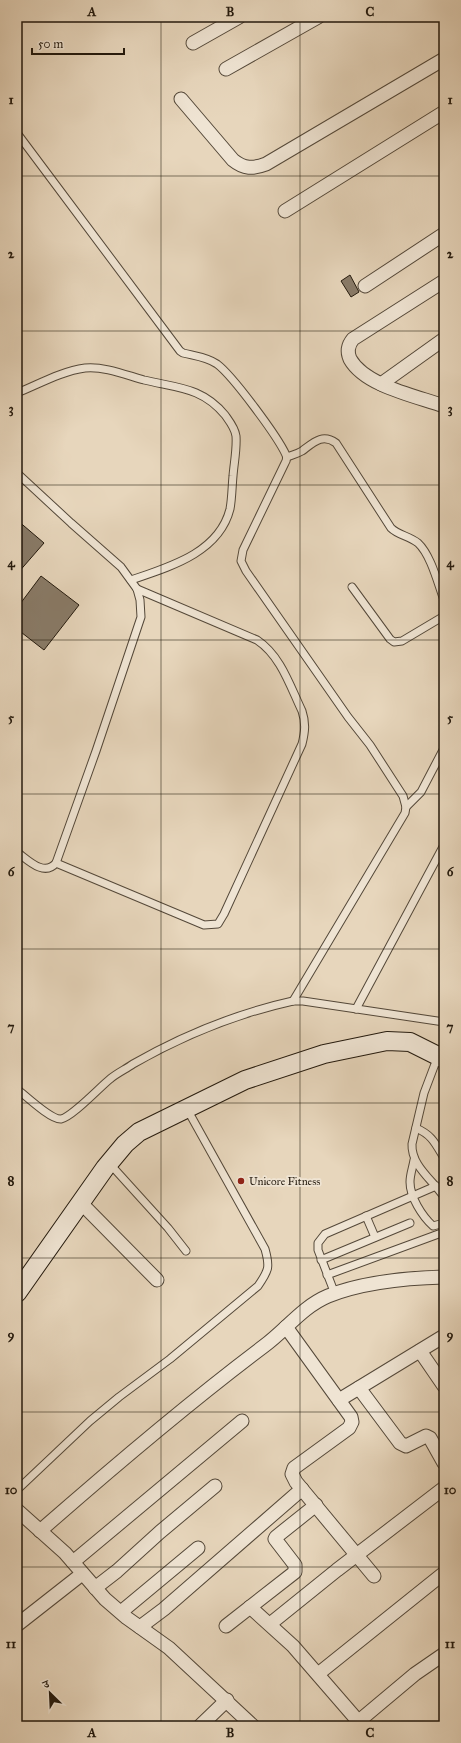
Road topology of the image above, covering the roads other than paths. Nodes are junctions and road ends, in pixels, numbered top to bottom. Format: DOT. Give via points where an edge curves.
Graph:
graph roads {
  1 [pos="239,17"];
  2 [pos="318,17"];
  3 [pos="193,43"];
  4 [pos="444,59"];
  5 [pos="226,69"];
  6 [pos="181,99"];
  7 [pos="444,112"];
  8 [pos="17,133"];
  9 [pos="285,211"];
  10 [pos="444,234"];
  11 [pos="444,281"];
  12 [pos="365,286"];
  13 [pos="444,339"];
  14 [pos="381,384"];
  15 [pos="17,393"];
  16 [pos="444,406"];
  17 [pos="287,457"];
  18 [pos="17,473"];
  19 [pos="131,580"];
  20 [pos="352,587"];
  21 [pos="137,589"];
  22 [pos="444,600"];
  23 [pos="444,616"];
  24 [pos="444,748"];
  25 [pos="406,807"];
  26 [pos="444,845"];
  27 [pos="17,852"];
  28 [pos="56,863"];
  29 [pos="293,1001"];
  30 [pos="356,1009"];
  31 [pos="444,1022"];
  32 [pos="441,1058"];
  33 [pos="17,1089"];
  34 [pos="186,1109"];
  35 [pos="416,1128"];
  36 [pos="444,1158"];
  37 [pos="414,1160"];
  38 [pos="109,1163"];
  39 [pos="436,1186"];
  40 [pos="413,1196"];
  41 [pos="444,1197"];
  42 [pos="81,1203"];
  43 [pos="366,1216"];
  44 [pos="410,1223"];
  45 [pos="444,1223"];
  46 [pos="444,1232"];
  47 [pos="375,1237"];
  48 [pos="186,1251"];
  49 [pos="322,1260"];
  50 [pos="327,1275"];
  51 [pos="444,1277"];
  52 [pos="157,1280"];
  53 [pos="17,1293"];
  54 [pos="335,1294"];
  55 [pos="286,1327"];
  56 [pos="444,1336"];
  57 [pos="420,1351"];
  58 [pos="444,1386"];
  59 [pos="359,1388"];
  60 [pos="339,1400"];
  61 [pos="242,1421"];
  62 [pos="444,1463"];
  63 [pos="215,1486"];
  64 [pos="302,1488"];
  65 [pos="444,1488"];
  66 [pos="17,1490"];
  67 [pos="316,1505"];
  68 [pos="17,1510"];
  69 [pos="40,1530"];
  70 [pos="198,1548"];
  71 [pos="357,1555"];
  72 [pos="73,1562"];
  73 [pos="444,1573"];
  74 [pos="82,1574"];
  75 [pos="374,1576"];
  76 [pos="95,1588"];
  77 [pos="250,1607"];
  78 [pos="120,1612"];
  79 [pos="270,1624"];
  80 [pos="17,1625"];
  81 [pos="226,1626"];
  82 [pos="140,1627"];
  83 [pos="444,1654"];
  84 [pos="318,1674"];
  85 [pos="227,1700"];
  86 [pos="356,1723"];
  87 [pos="203,1725"];
  88 [pos="253,1726"];
  1 -- 3 [label="street"];
  2 -- 5 [label="street"];
  4 -- 6 [label="street" via="266,164 255,168 240,165 233,160"];
  7 -- 9 [label="street"];
  8 -- 17 [label="lane" via="180,351 202,357 223,369 267,426"];
  10 -- 12 [label="street"];
  11 -- 14 [label="street" via="350,342 349,356 354,365 360,372"];
  13 -- 14 [label="street"];
  14 -- 16 [label="street"];
  15 -- 19 [label="lane" via="66,373 91,368 202,394 230,421 236,443 230,508 223,526 191,557"];
  17 -- 22 [label="lane" via="322,438 328,438 336,443 387,523 395,532 418,544 422,549 431,564"];
  17 -- 25 [label="lane" via="242,550 241,561 370,745 403,796"];
  18 -- 19 [label="lane" via="121,567"];
  19 -- 21 [label="lane"];
  20 -- 23 [label="lane" via="394,642 402,641"];
  21 -- 28 [label="lane" via="141,617"];
  21 -- 28 [label="lane" via="266,646 278,662 302,711 305,720 303,739 218,924 204,925"];
  24 -- 25 [label="lane" via="421,792"];
  25 -- 29 [label="lane" via="405,814"];
  26 -- 30 [label="lane"];
  27 -- 28 [label="lane" via="43,869 53,867"];
  29 -- 30 [label="lane"];
  29 -- 33 [label="lane" via="215,1025 151,1055 111,1078 64,1118 51,1116"];
  30 -- 31 [label="lane"];
  32 -- 34 [label="street" via="410,1042 387,1041 324,1054 245,1080"];
  32 -- 35 [label="lane" via="424,1093"];
  34 -- 38 [label="street" via="139,1132"];
  34 -- 66 [label="lane" via="265,1249 268,1271 258,1286 90,1421"];
  35 -- 36 [label="lane" via="427,1132"];
  35 -- 37 [label="lane" via="412,1144"];
  37 -- 39 [label="lane"];
  37 -- 40 [label="lane" via="410,1180"];
  38 -- 42 [label="street"];
  38 -- 48 [label="lane"];
  39 -- 40 [label="lane"];
  39 -- 41 [label="lane"];
  40 -- 43 [label="lane"];
  40 -- 45 [label="lane" via="433,1226"];
  42 -- 52 [label="street"];
  42 -- 53 [label="street"];
  43 -- 47 [label="lane"];
  43 -- 49 [label="lane" via="321,1238 318,1250"];
  44 -- 47 [label="lane"];
  46 -- 50 [label="lane"];
  47 -- 49 [label="lane"];
  49 -- 50 [label="lane"];
  50 -- 54 [label="lane"];
  51 -- 54 [label="street" via="375,1284"];
  54 -- 55 [label="street" via="312,1305"];
  55 -- 60 [label="street"];
  55 -- 69 [label="street" via="184,1408"];
  56 -- 57 [label="street"];
  57 -- 58 [label="street"];
  57 -- 59 [label="street"];
  59 -- 60 [label="street"];
  59 -- 62 [label="street" via="400,1443 406,1446 426,1436 430,1438"];
  60 -- 64 [label="street" via="352,1422 349,1428 294,1468 292,1474"];
  61 -- 72 [label="street"];
  63 -- 76 [label="street"];
  64 -- 67 [label="street"];
  64 -- 82 [label="street"];
  65 -- 71 [label="street"];
  67 -- 71 [label="street"];
  67 -- 77 [label="street" via="275,1540 295,1565 295,1572"];
  68 -- 69 [label="street"];
  69 -- 72 [label="street"];
  70 -- 78 [label="street"];
  71 -- 75 [label="street"];
  71 -- 79 [label="street"];
  72 -- 74 [label="street"];
  73 -- 84 [label="street"];
  74 -- 76 [label="street"];
  74 -- 80 [label="street"];
  76 -- 78 [label="street"];
  77 -- 79 [label="street"];
  77 -- 81 [label="street"];
  78 -- 82 [label="street"];
  79 -- 84 [label="street"];
  82 -- 85 [label="street" via="169,1648"];
  83 -- 86 [label="street" via="415,1674"];
  84 -- 86 [label="street"];
  85 -- 87 [label="street"];
  85 -- 88 [label="street"];
}
